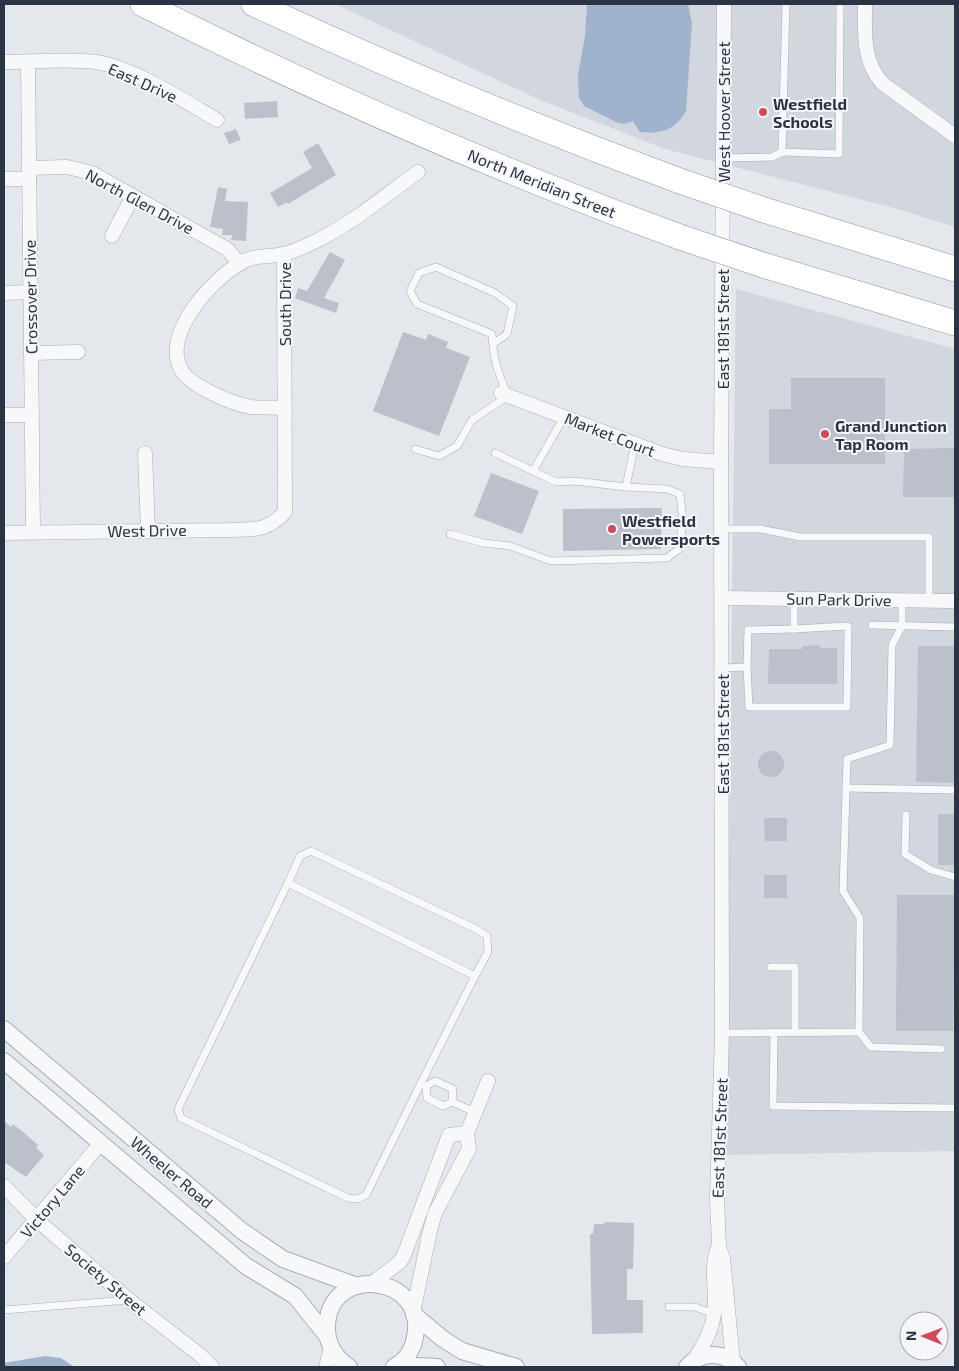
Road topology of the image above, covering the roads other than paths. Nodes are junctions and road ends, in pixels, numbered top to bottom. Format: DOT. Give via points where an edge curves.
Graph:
graph roads {
  1 [pos="143,4"];
  2 [pos="254,4"];
  3 [pos="724,4"];
  4 [pos="786,4"];
  5 [pos="840,4"];
  6 [pos="865,4"];
  7 [pos="4,62"];
  8 [pos="28,62"];
  9 [pos="217,120"];
  10 [pos="955,136"];
  11 [pos="782,152"];
  12 [pos="723,158"];
  13 [pos="418,172"];
  14 [pos="29,173"];
  15 [pos="4,179"];
  16 [pos="134,196"];
  17 [pos="723,220"];
  18 [pos="112,236"];
  19 [pos="284,254"];
  20 [pos="240,264"];
  21 [pos="955,269"];
  22 [pos="30,292"];
  23 [pos="4,293"];
  24 [pos="955,324"];
  25 [pos="493,344"];
  26 [pos="78,352"];
  27 [pos="31,354"];
  28 [pos="505,394"];
  29 [pos="285,408"];
  30 [pos="4,415"];
  31 [pos="32,415"];
  32 [pos="564,417"];
  33 [pos="635,443"];
  34 [pos="415,449"];
  35 [pos="146,453"];
  36 [pos="495,453"];
  37 [pos="722,462"];
  38 [pos="533,471"];
  39 [pos="626,487"];
  40 [pos="285,512"];
  41 [pos="148,530"];
  42 [pos="722,530"];
  43 [pos="32,532"];
  44 [pos="4,533"];
  45 [pos="450,534"];
  46 [pos="722,598"];
  47 [pos="794,599"];
  48 [pos="902,600"];
  49 [pos="929,601"];
  50 [pos="955,601"];
  51 [pos="872,625"];
  52 [pos="902,626"];
  53 [pos="955,627"];
  54 [pos="794,629"];
  55 [pos="747,667"];
  56 [pos="722,668"];
  57 [pos="846,788"];
  58 [pos="955,790"];
  59 [pos="906,815"];
  60 [pos="955,877"];
  61 [pos="288,883"];
  62 [pos="771,967"];
  63 [pos="475,976"];
  64 [pos="4,1030"];
  65 [pos="774,1032"];
  66 [pos="795,1032"];
  67 [pos="859,1032"];
  68 [pos="722,1033"];
  69 [pos="941,1048"];
  70 [pos="4,1061"];
  71 [pos="488,1080"];
  72 [pos="423,1084"];
  73 [pos="452,1102"];
  74 [pos="955,1108"];
  75 [pos="475,1112"];
  76 [pos="467,1133"];
  77 [pos="100,1144"];
  78 [pos="4,1188"];
  79 [pos="38,1220"];
  80 [pos="719,1247"];
  81 [pos="4,1258"];
  82 [pos="364,1284"];
  83 [pos="129,1300"];
  84 [pos="669,1307"];
  85 [pos="4,1310"];
  86 [pos="414,1313"];
  87 [pos="714,1314"];
  88 [pos="329,1342"];
  89 [pos="688,1365"];
  90 [pos="396,1366"];
  91 [pos="737,1366"];
  92 [pos="212,1367"];
  93 [pos="326,1367"];
  94 [pos="349,1367"];
  95 [pos="437,1367"];
  96 [pos="516,1367"];
  1 -- 24 [label="highway, North Meridian Street, bridge" via="363,108 555,190 763,265"];
  2 -- 21 [label="highway, bridge" via="507,115 680,181"];
  3 -- 12 [label="street, West Hoover Street"];
  4 -- 11 [label="lane"];
  5 -- 11 [label="lane" via="839,154"];
  6 -- 10 [label="street" via="865,46 874,74"];
  7 -- 8 [label="street, East Drive"];
  8 -- 9 [label="street, East Drive" via="95,62 120,69 178,96"];
  8 -- 14 [label="street, Crossover Drive"];
  11 -- 12 [label="lane" via="772,157"];
  12 -- 17 [label="street, West Hoover Street"];
  13 -- 19 [label="street, South Drive" via="338,229"];
  14 -- 15 [label="street, North Glen Drive"];
  14 -- 16 [label="street, North Glen Drive" via="82,169"];
  14 -- 22 [label="street, Crossover Drive"];
  16 -- 18 [label="street"];
  16 -- 20 [label="street, North Glen Drive" via="227,249"];
  17 -- 37 [label="street, East 181st Street"];
  19 -- 20 [label="street"];
  19 -- 29 [label="street, South Drive"];
  20 -- 29 [label="street" via="215,284 187,317 177,340 178,365 186,377 208,391 244,405"];
  22 -- 23 [label="street"];
  22 -- 27 [label="street, Crossover Drive"];
  25 -- 25 [label="lane" via="492,334 418,304 410,291 419,273 436,267 495,292 513,306 507,334"];
  25 -- 28 [label="lane" via="496,368"];
  26 -- 27 [label="street"];
  27 -- 31 [label="street, Crossover Drive"];
  28 -- 32 [label="street, Market Court"];
  28 -- 34 [label="lane" via="472,420 457,446 439,456"];
  29 -- 40 [label="street, South Drive"];
  30 -- 31 [label="street"];
  31 -- 43 [label="street, Crossover Drive"];
  32 -- 33 [label="street, Market Court"];
  32 -- 38 [label="lane"];
  33 -- 37 [label="street, Market Court" via="683,459"];
  33 -- 39 [label="lane"];
  35 -- 41 [label="street"];
  36 -- 38 [label="lane"];
  37 -- 42 [label="street, East 181st Street"];
  38 -- 39 [label="lane" via="556,482"];
  39 -- 45 [label="lane" via="667,489 680,494 683,521 679,549 667,558 551,561 510,546"];
  40 -- 41 [label="street, West Drive" via="274,524 256,529"];
  41 -- 43 [label="street, West Drive"];
  42 -- 46 [label="street, East 181st Street"];
  42 -- 49 [label="lane" via="761,529 800,537 929,537"];
  43 -- 44 [label="street, West Drive"];
  46 -- 47 [label="street, Sun Park Drive"];
  46 -- 56 [label="street, East 181st Street"];
  47 -- 48 [label="street, Sun Park Drive"];
  47 -- 54 [label="lane"];
  48 -- 49 [label="street, Sun Park Drive"];
  48 -- 52 [label="lane"];
  49 -- 50 [label="street, Sun Park Drive"];
  51 -- 52 [label="lane"];
  52 -- 53 [label="lane"];
  52 -- 57 [label="lane" via="892,645 890,745 847,759"];
  54 -- 55 [label="lane" via="748,630"];
  54 -- 55 [label="lane" via="848,626 847,707 748,707"];
  55 -- 56 [label="lane"];
  56 -- 68 [label="street, East 181st Street"];
  57 -- 58 [label="lane"];
  57 -- 67 [label="lane" via="844,891 860,918"];
  59 -- 60 [label="lane" via="905,854 931,870"];
  61 -- 63 [label="lane"];
  61 -- 63 [label="lane" via="300,856 311,851 476,929 487,936 488,952"];
  61 -- 72 [label="lane" via="181,1100 178,1108 181,1118 348,1198 358,1199 366,1195"];
  62 -- 66 [label="lane" via="795,967"];
  63 -- 72 [label="lane"];
  64 -- 82 [label="street, Wheeler Road" via="242,1230 283,1259"];
  65 -- 66 [label="lane"];
  65 -- 68 [label="lane"];
  65 -- 74 [label="lane" via="773,1106"];
  66 -- 67 [label="lane"];
  67 -- 69 [label="lane" via="871,1048"];
  68 -- 80 [label="street, East 181st Street" via="717,1198"];
  70 -- 77 [label="street, Wheeler Road"];
  71 -- 75 [label="street"];
  72 -- 73 [label="lane" via="427,1098 443,1106"];
  72 -- 73 [label="lane" via="435,1081 453,1089"];
  73 -- 75 [label="lane"];
  75 -- 76 [label="street"];
  76 -- 82 [label="street" via="449,1135 400,1262"];
  76 -- 86 [label="street" via="469,1149 435,1214"];
  77 -- 79 [label="street, Victory Lane"];
  77 -- 88 [label="street, Wheeler Road" via="246,1266 295,1296"];
  78 -- 79 [label="street, Society Street"];
  79 -- 81 [label="street, Victory Lane"];
  79 -- 83 [label="street, Society Street"];
  80 -- 87 [label="street, East 181st Street" via="714,1259"];
  80 -- 91 [label="street, East 181st Street"];
  82 -- 86 [label="street, Wheeler Road" via="395,1290"];
  82 -- 88 [label="street" via="343,1294 332,1306 327,1321"];
  83 -- 85 [label="lane"];
  83 -- 92 [label="street, Society Street"];
  84 -- 87 [label="lane" via="695,1307"];
  86 -- 90 [label="street" via="415,1339 409,1354"];
  86 -- 96 [label="street" via="442,1339 462,1351"];
  87 -- 89 [label="street, East 181st Street" via="706,1341"];
  88 -- 93 [label="street"];
  88 -- 94 [label="street, Wheeler Road" via="338,1359"];
  89 -- 91 [label="street" via="709,1355 717,1355"];
  90 -- 95 [label="street"];
}
